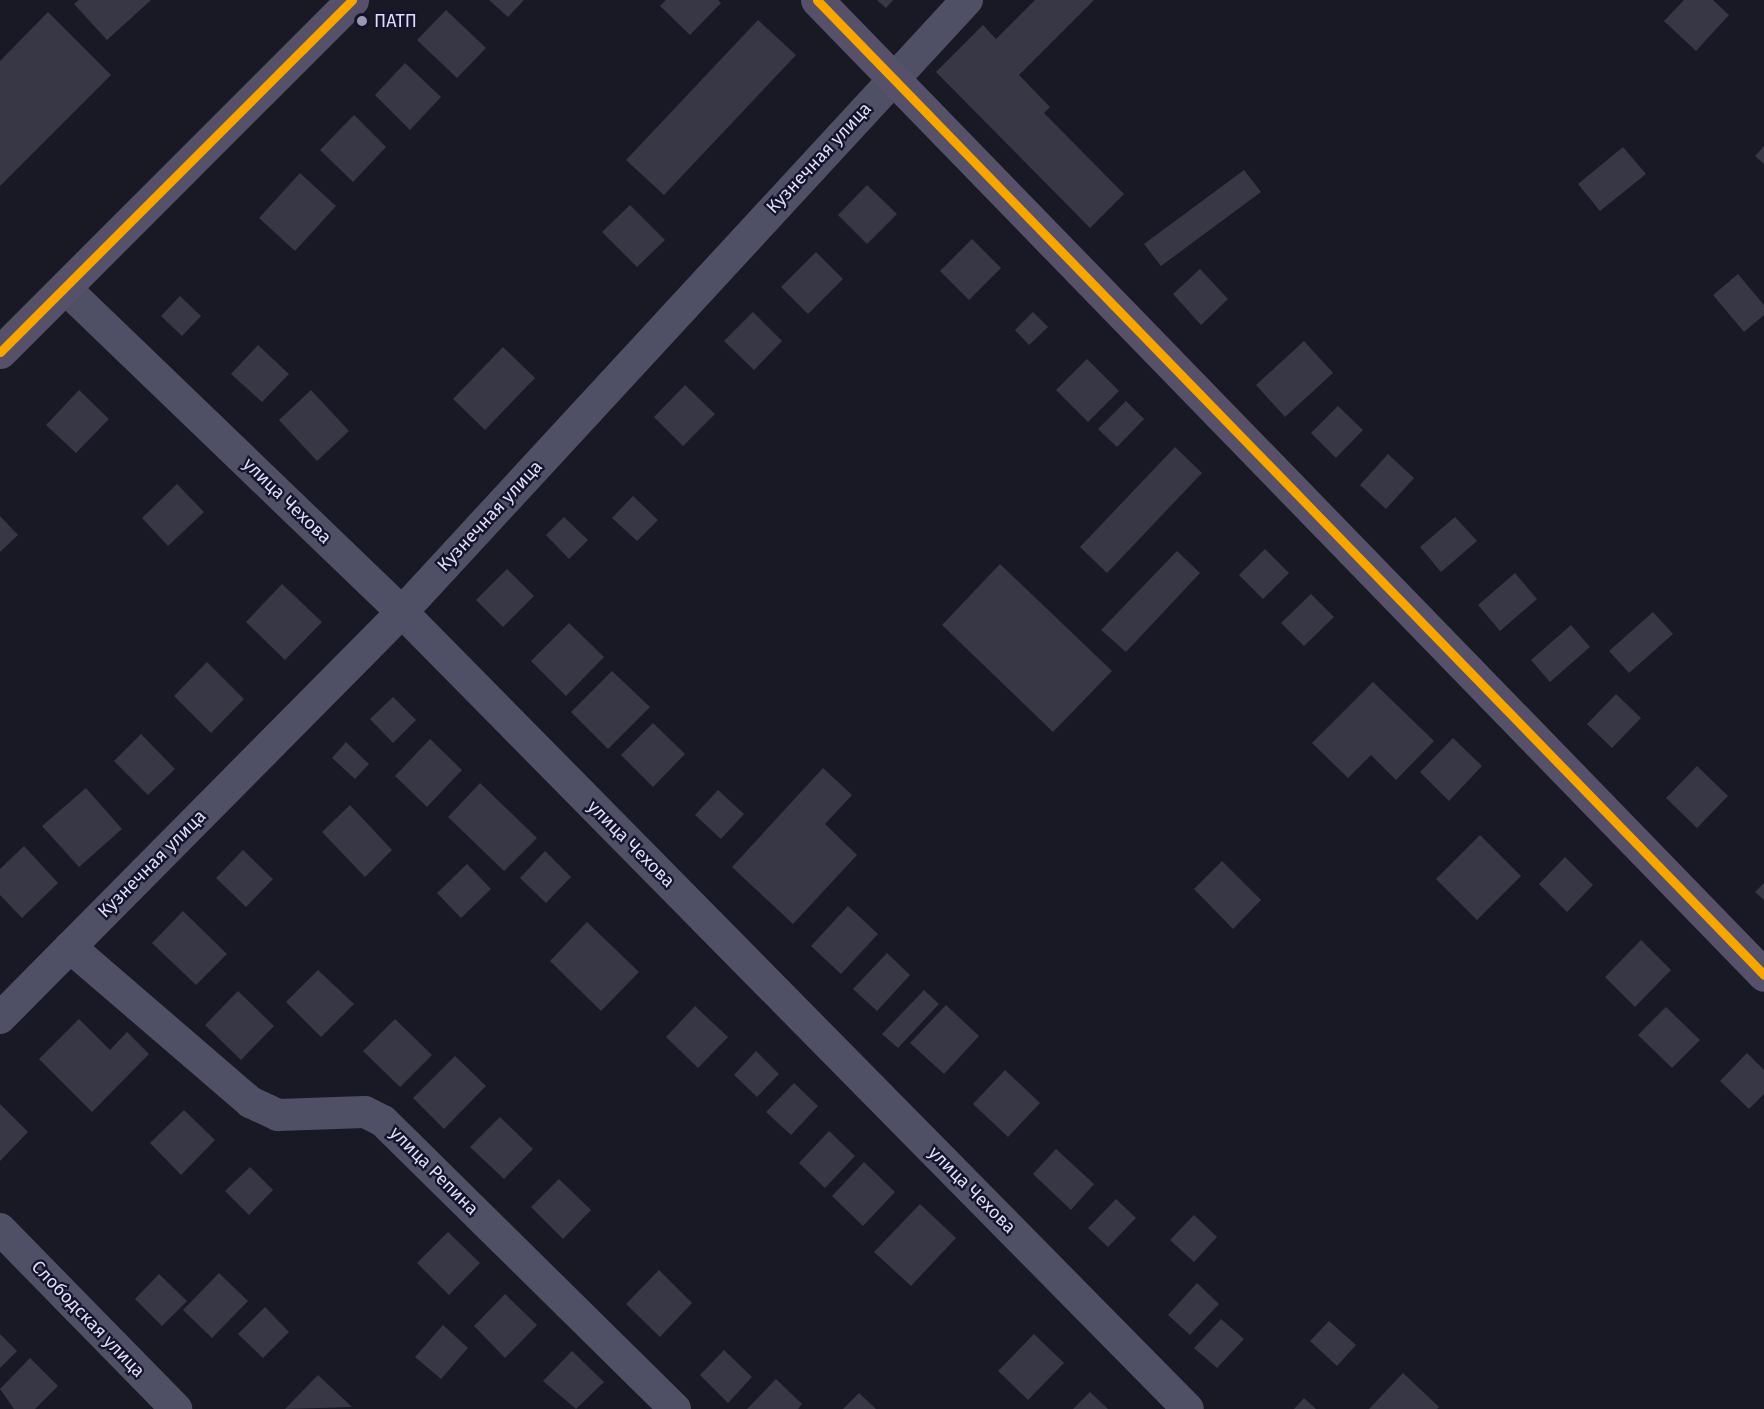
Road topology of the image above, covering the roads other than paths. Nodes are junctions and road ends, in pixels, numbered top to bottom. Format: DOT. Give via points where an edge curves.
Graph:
graph roads {
  1 [pos="352,0"];
  2 [pos="817,0"];
  3 [pos="967,0"];
  4 [pos="893,78"];
  5 [pos="65,288"];
  6 [pos="0,352"];
  7 [pos="402,612"];
  8 [pos="70,947"];
  9 [pos="1764,975"];
  10 [pos="0,1018"];
  11 [pos="0,1229"];
  12 [pos="176,1409"];
  13 [pos="675,1409"];
  14 [pos="1188,1409"];
  1 -- 5 [label="main road"];
  2 -- 4 [label="main road"];
  3 -- 4 [label="street, Кузнечная улица"];
  4 -- 7 [label="street, Кузнечная улица"];
  4 -- 9 [label="main road"];
  5 -- 6 [label="main road"];
  5 -- 7 [label="street, улица Чехова"];
  7 -- 8 [label="street, Кузнечная улица"];
  7 -- 14 [label="street, улица Чехова"];
  8 -- 10 [label="street, Кузнечная улица"];
  8 -- 13 [label="street, улица Репина" via="249,1102 278,1115 365,1112 383,1121"];
  11 -- 12 [label="street, Слободская улица"];
}
